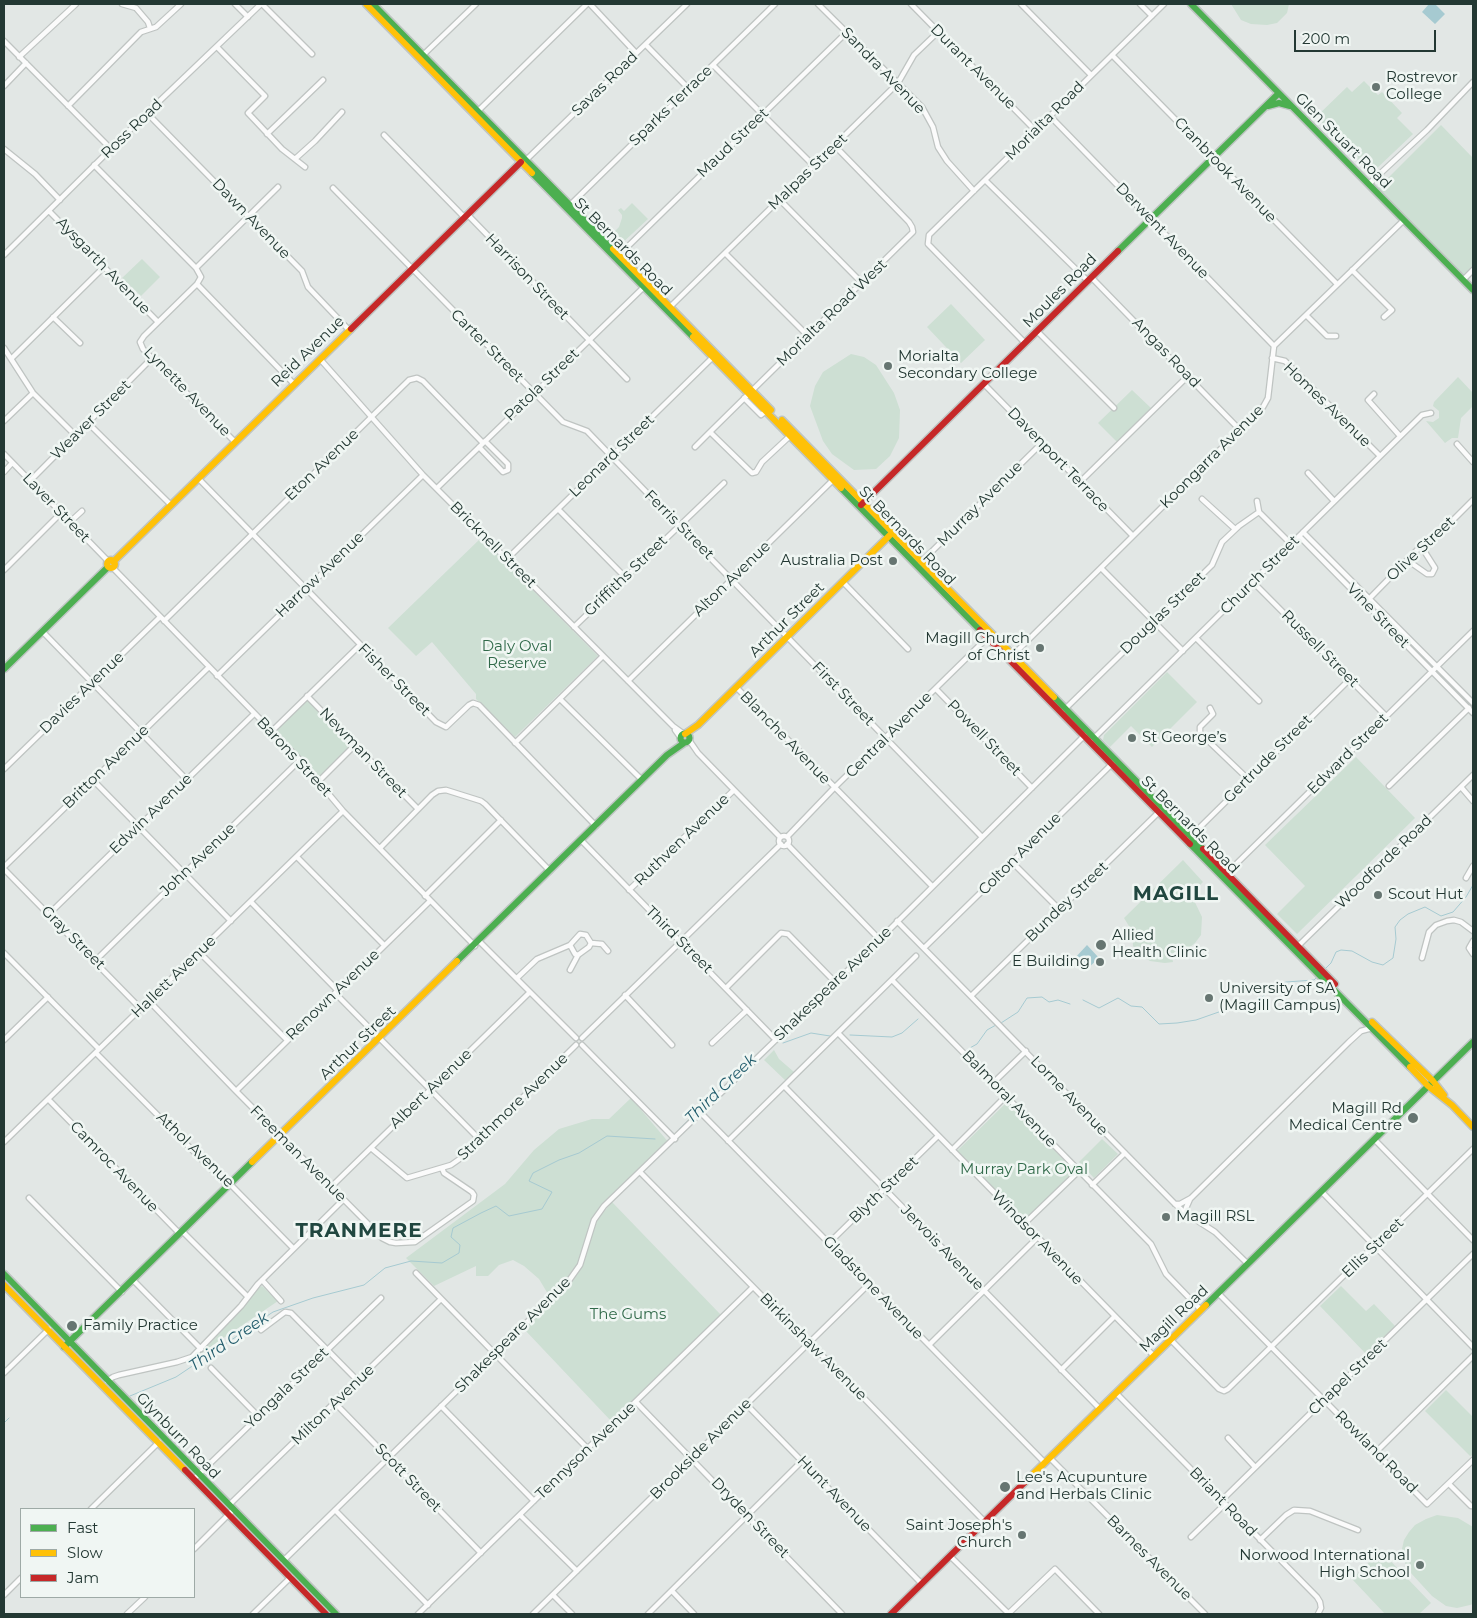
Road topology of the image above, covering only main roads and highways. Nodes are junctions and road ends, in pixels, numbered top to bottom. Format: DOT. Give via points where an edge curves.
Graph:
graph roads {
  1 [pos="366,4"];
  2 [pos="373,4"];
  3 [pos="1194,5"];
  4 [pos="422,57"];
  5 [pos="1278,94"];
  6 [pos="1291,106"];
  7 [pos="1265,107"];
  8 [pos="524,161"];
  9 [pos="1473,290"];
  10 [pos="748,394"];
  11 [pos="835,478"];
  12 [pos="861,504"];
  13 [pos="891,534"];
  14 [pos="4,668"];
  15 [pos="1314,965"];
  16 [pos="1473,1042"];
  17 [pos="1431,1084"];
  18 [pos="1473,1127"];
  19 [pos="4,1274"];
  20 [pos="4,1285"];
  21 [pos="81,1331"];
  22 [pos="70,1342"];
  23 [pos="64,1348"];
  24 [pos="78,1350"];
  25 [pos="197,1477"];
  26 [pos="293,1575"];
  27 [pos="326,1614"];
  28 [pos="336,1614"];
  29 [pos="891,1614"];
  1 -- 4 [label="main road, St Bernards Road"];
  2 -- 4 [label="main road, St Bernards Road"];
  3 -- 5 [label="main road, Glen Stuart Road"];
  4 -- 8 [label="main road, St Bernards Road"];
  5 -- 6 [label="main road, Glen Stuart Road"];
  5 -- 7 [label="main road, Moules Road"];
  6 -- 7 [label="main road" via="1279,103"];
  6 -- 9 [label="main road, Glen Stuart Road"];
  7 -- 12 [label="main road, Moules Road"];
  8 -- 10 [label="main road, St Bernards Road" via="715,355"];
  8 -- 14 [label="main road, Reid Avenue"];
  10 -- 11 [label="main road, St Bernards Road"];
  10 -- 11 [label="main road, St Bernards Road"];
  11 -- 12 [label="main road, St Bernards Road"];
  12 -- 13 [label="main road, St Bernards Road"];
  13 -- 15 [label="main road, St Bernards Road"];
  13 -- 21 [label="main road, Arthur Street"];
  15 -- 17 [label="main road, St Bernards Road"];
  15 -- 17 [label="main road, St Bernards Road" via="1372,1028"];
  16 -- 17 [label="main road, Magill Road"];
  17 -- 18 [label="main road"];
  17 -- 29 [label="main road, Magill Road" via="1374,1139 1324,1194 1218,1293"];
  19 -- 22 [label="main road, Glynburn Road"];
  20 -- 23 [label="main road, Glynburn Road"];
  21 -- 22 [label="main road, Arthur Street"];
  21 -- 24 [label="main road"];
  22 -- 23 [label="main road, Arthur Street"];
  22 -- 24 [label="main road, Glynburn Road"];
  23 -- 25 [label="main road, Glynburn Road" via="158,1443"];
  24 -- 25 [label="main road, Glynburn Road" via="164,1438"];
  25 -- 26 [label="main road, Glynburn Road"];
  26 -- 27 [label="main road, Glynburn Road"];
  26 -- 28 [label="main road, Glynburn Road"];
}
